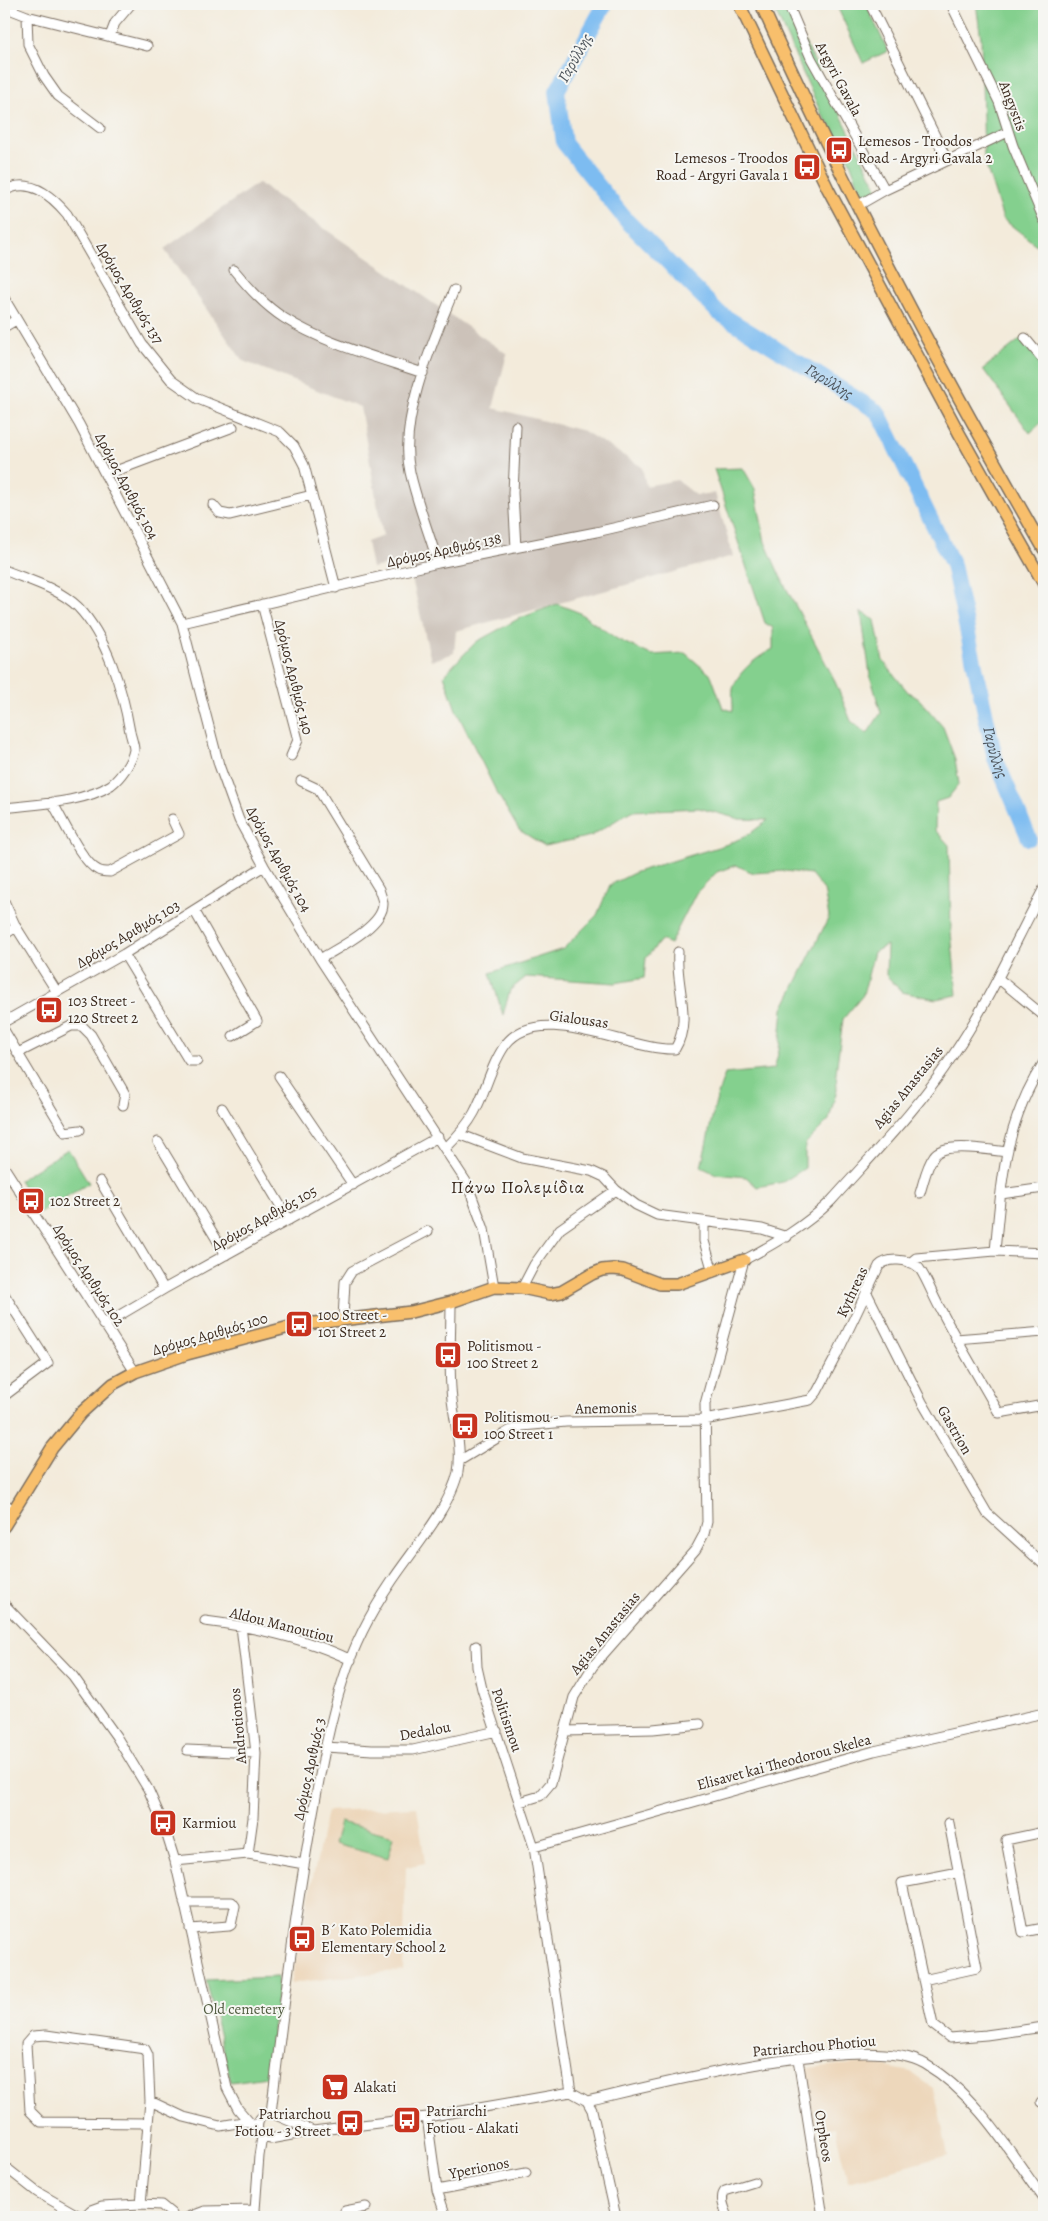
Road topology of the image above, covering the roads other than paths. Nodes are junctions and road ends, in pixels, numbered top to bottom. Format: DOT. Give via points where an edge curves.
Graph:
graph roads {
  1 [pos="131,4"];
  2 [pos="739,4"];
  3 [pos="761,4"];
  4 [pos="788,4"];
  5 [pos="870,4"];
  6 [pos="951,4"];
  7 [pos="4,7"];
  8 [pos="27,16"];
  9 [pos="110,36"];
  10 [pos="147,46"];
  11 [pos="100,128"];
  12 [pos="1008,132"];
  13 [pos="947,160"];
  14 [pos="886,190"];
  15 [pos="4,191"];
  16 [pos="857,206"];
  17 [pos="1044,220"];
  18 [pos="234,270"];
  19 [pos="454,290"];
  20 [pos="4,298"];
  21 [pos="16,320"];
  22 [pos="4,327"];
  23 [pos="1025,338"];
  24 [pos="1044,361"];
  25 [pos="422,373"];
  26 [pos="516,426"];
  27 [pos="233,427"];
  28 [pos="105,475"];
  29 [pos="312,495"];
  30 [pos="213,505"];
  31 [pos="713,505"];
  32 [pos="516,548"];
  33 [pos="1044,549"];
  34 [pos="438,563"];
  35 [pos="4,570"];
  36 [pos="1044,584"];
  37 [pos="336,588"];
  38 [pos="262,604"];
  39 [pos="182,623"];
  40 [pos="291,756"];
  41 [pos="301,781"];
  42 [pos="52,802"];
  43 [pos="4,808"];
  44 [pos="172,819"];
  45 [pos="264,866"];
  46 [pos="1044,888"];
  47 [pos="4,900"];
  48 [pos="194,910"];
  49 [pos="16,927"];
  50 [pos="4,935"];
  51 [pos="678,952"];
  52 [pos="124,954"];
  53 [pos="320,959"];
  54 [pos="999,979"];
  55 [pos="57,992"];
  56 [pos="1044,1016"];
  57 [pos="4,1022"];
  58 [pos="4,1030"];
  59 [pos="233,1036"];
  60 [pos="18,1054"];
  61 [pos="197,1061"];
  62 [pos="1044,1062"];
  63 [pos="279,1076"];
  64 [pos="122,1105"];
  65 [pos="222,1108"];
  66 [pos="80,1130"];
  67 [pos="459,1134"];
  68 [pos="438,1137"];
  69 [pos="158,1142"];
  70 [pos="445,1148"];
  71 [pos="1006,1152"];
  72 [pos="4,1167"];
  73 [pos="100,1181"];
  74 [pos="353,1185"];
  75 [pos="1044,1188"];
  76 [pos="616,1190"];
  77 [pos="920,1193"];
  78 [pos="1001,1194"];
  79 [pos="289,1220"];
  80 [pos="704,1222"];
  81 [pos="428,1231"];
  82 [pos="787,1237"];
  83 [pos="995,1251"];
  84 [pos="1044,1252"];
  85 [pos="226,1256"];
  86 [pos="744,1260"];
  87 [pos="910,1263"];
  88 [pos="712,1272"];
  89 [pos="494,1287"];
  90 [pos="522,1288"];
  91 [pos="164,1289"];
  92 [pos="866,1290"];
  93 [pos="4,1294"];
  94 [pos="451,1302"];
  95 [pos="343,1318"];
  96 [pos="103,1324"];
  97 [pos="1044,1332"];
  98 [pos="956,1339"];
  99 [pos="135,1372"];
  100 [pos="4,1396"];
  101 [pos="1044,1405"];
  102 [pos="704,1420"];
  103 [pos="459,1461"];
  104 [pos="4,1503"];
  105 [pos="14,1512"];
  106 [pos="4,1526"];
  107 [pos="1044,1565"];
  108 [pos="4,1604"];
  109 [pos="205,1621"];
  110 [pos="241,1626"];
  111 [pos="476,1646"];
  112 [pos="351,1660"];
  113 [pos="1044,1712"];
  114 [pos="700,1724"];
  115 [pos="497,1731"];
  116 [pos="565,1731"];
  117 [pos="326,1747"];
  118 [pos="187,1750"];
  119 [pos="256,1753"];
  120 [pos="520,1802"];
  121 [pos="949,1823"];
  122 [pos="1044,1832"];
  123 [pos="534,1847"];
  124 [pos="248,1854"];
  125 [pos="175,1861"];
  126 [pos="304,1864"];
  127 [pos="959,1872"];
  128 [pos="184,1902"];
  129 [pos="1044,1928"];
  130 [pos="190,1929"];
  131 [pos="923,1980"];
  132 [pos="1044,2027"];
  133 [pos="798,2059"];
  134 [pos="571,2092"];
  135 [pos="150,2101"];
  136 [pos="587,2101"];
  137 [pos="271,2113"];
  138 [pos="261,2117"];
  139 [pos="280,2117"];
  140 [pos="427,2117"];
  141 [pos="245,2118"];
  142 [pos="148,2123"];
  143 [pos="313,2131"];
  144 [pos="260,2134"];
  145 [pos="278,2137"];
  146 [pos="4,2166"];
  147 [pos="526,2173"];
  148 [pos="754,2182"];
  149 [pos="437,2190"];
  150 [pos="1044,2199"];
  151 [pos="141,2204"];
  152 [pos="366,2207"];
  153 [pos="345,2211"];
  154 [pos="256,2213"];
  155 [pos="356,2213"];
  156 [pos="172,2214"];
  157 [pos="193,2216"];
  158 [pos="82,2217"];
  159 [pos="446,2217"];
  160 [pos="616,2217"];
  161 [pos="728,2217"];
  162 [pos="823,2217"];
  1 -- 9 [label="street" via="115,23"];
  2 -- 36 [label="main road" via="828,189"];
  3 -- 16 [label="main road"];
  4 -- 14 [label="street, Argyri Gavala" via="811,58"];
  5 -- 13 [label="street"];
  6 -- 12 [label="street, Angystis" via="999,102"];
  7 -- 8 [label="street"];
  8 -- 9 [label="street"];
  8 -- 11 [label="street" via="28,44 44,76 58,96"];
  9 -- 10 [label="street"];
  12 -- 13 [label="street"];
  12 -- 17 [label="street, Angystis"];
  13 -- 14 [label="street"];
  14 -- 16 [label="street"];
  15 -- 29 [label="street, Δρόμος Αριθμός 137" via="12,186 34,186 53,197 67,214 142,344 171,380 198,399 280,432 294,446 304,465"];
  16 -- 33 [label="main road" via="973,426"];
  18 -- 25 [label="street" via="258,297 284,318 335,343"];
  19 -- 25 [label="street"];
  20 -- 21 [label="street, Δρόμος Αριθμός 104"];
  21 -- 22 [label="street"];
  21 -- 28 [label="street, Δρόμος Αριθμός 104" via="79,424"];
  23 -- 24 [label="street"];
  25 -- 34 [label="street" via="408,442 410,471"];
  26 -- 32 [label="street" via="513,494"];
  27 -- 28 [label="street"];
  28 -- 39 [label="street, Δρόμος Αριθμός 104"];
  29 -- 30 [label="street" via="230,515 220,513"];
  29 -- 37 [label="street, Δρόμος Αριθμός 137"];
  31 -- 32 [label="street, Δρόμος Αριθμός 138"];
  32 -- 34 [label="street, Δρόμος Αριθμός 138"];
  34 -- 37 [label="street, Δρόμος Αριθμός 138"];
  35 -- 42 [label="street" via="53,589 77,606 97,632 125,699 134,750 125,769 112,784 91,795"];
  37 -- 38 [label="street, Δρόμος Αριθμός 138"];
  38 -- 39 [label="street, Δρόμος Αριθμός 138"];
  38 -- 40 [label="street, Δρόμος Αριθμός 140" via="298,740"];
  39 -- 45 [label="street, Δρόμος Αριθμός 104" via="219,765 239,820"];
  41 -- 53 [label="street" via="318,789 379,889 383,903 375,924"];
  42 -- 43 [label="street"];
  42 -- 44 [label="street" via="86,860 106,872 179,834"];
  45 -- 48 [label="street, Δρόμος Αριθμός 103"];
  45 -- 53 [label="street, Δρόμος Αριθμός 104"];
  46 -- 54 [label="street, Agias Anastasias"];
  47 -- 49 [label="street"];
  48 -- 52 [label="street, Δρόμος Αριθμός 103"];
  48 -- 59 [label="street" via="257,1021"];
  49 -- 50 [label="street"];
  49 -- 55 [label="street"];
  51 -- 67 [label="street, Gialousas" via="684,1023 682,1038 674,1049 660,1050 577,1030 545,1026 525,1030 507,1042 474,1114"];
  52 -- 55 [label="street, Δρόμος Αριθμός 103"];
  52 -- 61 [label="street" via="189,1060"];
  53 -- 68 [label="street, Δρόμος Αριθμός 104"];
  54 -- 56 [label="street"];
  54 -- 82 [label="street, Agias Anastasias" via="937,1080 831,1202"];
  55 -- 57 [label="street, Δρόμος Αριθμός 103"];
  58 -- 60 [label="street"];
  60 -- 64 [label="street" via="71,1026 82,1026 91,1035 125,1094"];
  60 -- 66 [label="street" via="65,1132"];
  62 -- 71 [label="street" via="1017,1114"];
  63 -- 74 [label="street"];
  65 -- 79 [label="street"];
  67 -- 70 [label="street, Gialousas"];
  67 -- 76 [label="street" via="522,1158 591,1171 604,1177"];
  68 -- 70 [label="street, Δρόμος Αριθμός 104"];
  68 -- 74 [label="street, Δρόμος Αριθμός 105"];
  69 -- 85 [label="street"];
  70 -- 89 [label="street, Δρόμος Αριθμός 104" via="477,1206"];
  71 -- 77 [label="street" via="951,1148 940,1151 934,1154"];
  71 -- 78 [label="street"];
  72 -- 96 [label="street, Δρόμος Αριθμός 102"];
  73 -- 91 [label="street"];
  74 -- 79 [label="street, Δρόμος Αριθμός 105"];
  75 -- 78 [label="street"];
  76 -- 80 [label="street" via="636,1205 657,1214"];
  76 -- 90 [label="street" via="560,1229"];
  78 -- 83 [label="street"];
  79 -- 85 [label="street, Δρόμος Αριθμός 105"];
  80 -- 82 [label="street" via="762,1229"];
  80 -- 88 [label="street" via="704,1241"];
  81 -- 95 [label="street" via="352,1271 345,1282"];
  82 -- 86 [label="street, Agias Anastasias"];
  83 -- 84 [label="street"];
  83 -- 87 [label="street" via="916,1258"];
  85 -- 91 [label="street, Δρόμος Αριθμός 105"];
  86 -- 88 [label="main road, Agias Anastasias"];
  86 -- 102 [label="street, Agias Anastasias" via="707,1394"];
  87 -- 92 [label="street, Kythreas" via="884,1261"];
  87 -- 98 [label="street" via="922,1271"];
  88 -- 90 [label="main road, Agias Anastasias" via="688,1282 668,1285 613,1269 592,1274 561,1292 538,1293"];
  89 -- 90 [label="main road, Agias Anastasias"];
  89 -- 94 [label="main road, Δρόμος Αριθμός 100"];
  91 -- 96 [label="street, Δρόμος Αριθμός 105"];
  92 -- 102 [label="street, Kythreas" via="836,1356 810,1400"];
  92 -- 107 [label="street, Gastrion" via="922,1402 987,1513"];
  93 -- 100 [label="street" via="48,1363"];
  94 -- 95 [label="main road, Δρόμος Αριθμός 100" via="411,1312"];
  94 -- 103 [label="street" via="450,1387 460,1447"];
  95 -- 99 [label="main road, Δρόμος Αριθμός 100" via="297,1324"];
  96 -- 99 [label="street, Δρόμος Αριθμός 102"];
  97 -- 98 [label="street"];
  98 -- 101 [label="street" via="1000,1413"];
  99 -- 105 [label="main road, Δρόμος Αριθμός 100" via="113,1384 81,1413 52,1448"];
  102 -- 103 [label="street, Anemonis" via="566,1422 522,1426"];
  102 -- 116 [label="street, Agias Anastasias" via="708,1506 704,1534 696,1549 593,1666 574,1697"];
  103 -- 112 [label="street, Δρόμος Αριθμός 3" via="458,1473 436,1517 363,1628"];
  104 -- 105 [label="street"];
  105 -- 106 [label="main road, Δρόμος Αριθμός 100"];
  108 -- 125 [label="street" via="73,1676 116,1736 148,1789"];
  109 -- 110 [label="street, Aldou Manoutiou"];
  110 -- 112 [label="street, Aldou Manoutiou" via="330,1650"];
  110 -- 119 [label="street, Androtionos"];
  111 -- 115 [label="street, Politismou" via="482,1689"];
  112 -- 117 [label="street, Δρόμος Αριθμός 3"];
  113 -- 123 [label="street, Elisavet kai Theodorou Skelea" via="874,1751"];
  114 -- 116 [label="street" via="652,1729"];
  115 -- 117 [label="street, Dedalou" via="413,1750"];
  115 -- 120 [label="street, Politismou"];
  116 -- 120 [label="street, Agias Anastasias" via="551,1783 540,1796"];
  117 -- 126 [label="street, Δρόμος Αριθμός 3"];
  118 -- 119 [label="street"];
  119 -- 124 [label="street, Androtionos" via="254,1818"];
  120 -- 123 [label="street"];
  121 -- 127 [label="street"];
  122 -- 129 [label="street" via="1006,1840 1023,1932"];
  123 -- 134 [label="street"];
  124 -- 125 [label="street"];
  124 -- 126 [label="street"];
  125 -- 128 [label="street"];
  126 -- 137 [label="street, Δρόμος Αριθμός 3" via="290,1950"];
  127 -- 131 [label="street" via="977,1968"];
  127 -- 131 [label="street" via="902,1883"];
  128 -- 130 [label="street"];
  128 -- 130 [label="street" via="232,1902 235,1906 231,1925"];
  130 -- 141 [label="street" via="227,2088"];
  131 -- 132 [label="street" via="933,2026 950,2038"];
  133 -- 136 [label="street, Patriarchou Photiou" via="739,2067"];
  133 -- 150 [label="street, Patriarchou Photiou" via="863,2053 894,2054 924,2063 953,2084 982,2116"];
  133 -- 162 [label="street, Orpheos"];
  134 -- 136 [label="street"];
  134 -- 140 [label="street"];
  135 -- 141 [label="street" via="184,2117 220,2126"];
  135 -- 142 [label="street"];
  135 -- 142 [label="street" via="145,2049 46,2035 34,2036 26,2044 30,2111 41,2122"];
  136 -- 160 [label="street" via="592,2110"];
  137 -- 138 [label="street"];
  137 -- 139 [label="street"];
  138 -- 141 [label="street"];
  138 -- 144 [label="street" via="257,2123"];
  139 -- 143 [label="street"];
  139 -- 145 [label="street" via="284,2129"];
  140 -- 143 [label="street"];
  140 -- 149 [label="street"];
  141 -- 144 [label="street"];
  142 -- 151 [label="street"];
  143 -- 145 [label="street"];
  144 -- 145 [label="street" via="270,2140"];
  144 -- 154 [label="street"];
  146 -- 158 [label="street" via="37,2192"];
  147 -- 149 [label="street, Yperionos"];
  148 -- 161 [label="street" via="725,2191 722,2198"];
  149 -- 159 [label="street"];
  151 -- 156 [label="street" via="161,2205"];
  151 -- 158 [label="street" via="102,2206"];
  152 -- 155 [label="street"];
  153 -- 155 [label="street"];
  154 -- 157 [label="street" via="205,2211"];
}
